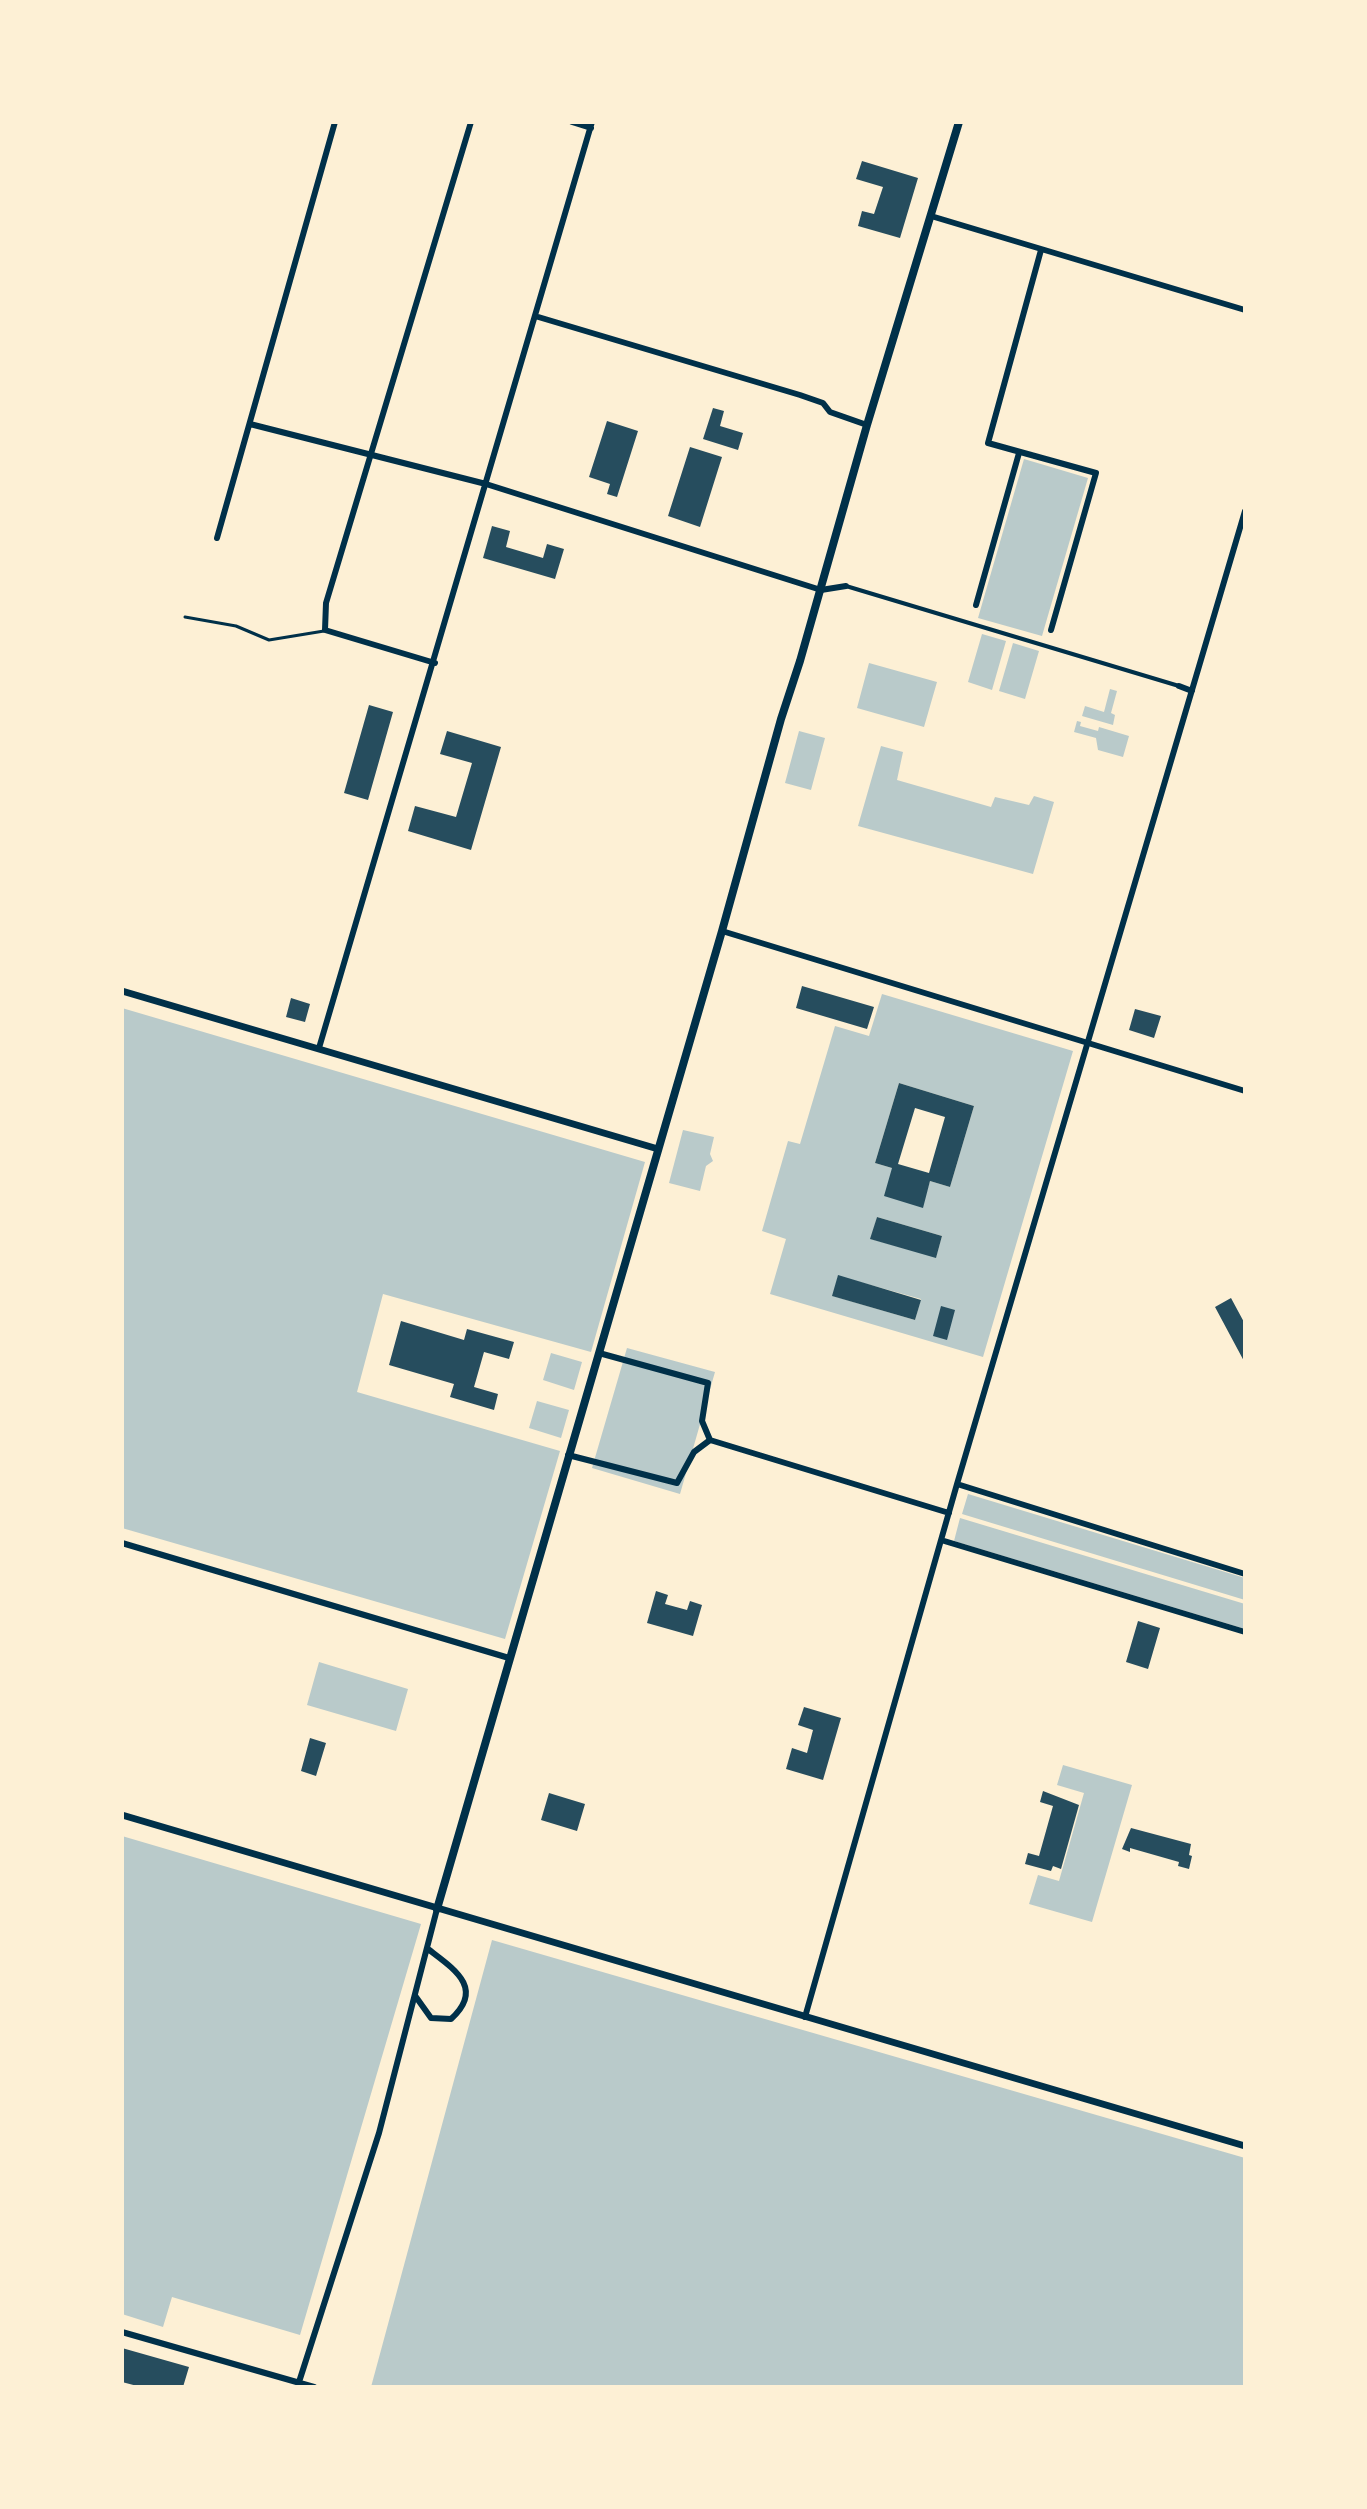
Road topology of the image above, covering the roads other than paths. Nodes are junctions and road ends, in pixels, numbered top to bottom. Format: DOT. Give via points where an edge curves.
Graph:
graph roads {
  1 [pos="335,122"];
  2 [pos="471,122"];
  3 [pos="572,122"];
  4 [pos="959,122"];
  5 [pos="592,125"];
  6 [pos="931,216"];
  7 [pos="1041,250"];
  8 [pos="1245,310"];
  9 [pos="535,316"];
  10 [pos="250,424"];
  11 [pos="867,425"];
  12 [pos="1019,453"];
  13 [pos="370,456"];
  14 [pos="486,484"];
  15 [pos="1245,511"];
  16 [pos="217,538"];
  17 [pos="846,586"];
  18 [pos="821,590"];
  19 [pos="976,605"];
  20 [pos="185,617"];
  21 [pos="325,630"];
  22 [pos="1051,630"];
  23 [pos="435,663"];
  24 [pos="1179,686"];
  25 [pos="1192,691"];
  26 [pos="722,931"];
  27 [pos="122,991"];
  28 [pos="1088,1044"];
  29 [pos="319,1048"];
  30 [pos="1245,1091"];
  31 [pos="658,1149"];
  32 [pos="599,1353"];
  33 [pos="710,1440"];
  34 [pos="568,1455"];
  35 [pos="957,1484"];
  36 [pos="949,1513"];
  37 [pos="941,1540"];
  38 [pos="122,1543"];
  39 [pos="1245,1574"];
  40 [pos="1245,1632"];
  41 [pos="509,1658"];
  42 [pos="122,1815"];
  43 [pos="437,1909"];
  44 [pos="428,1949"];
  45 [pos="416,1997"];
  46 [pos="805,2017"];
  47 [pos="1245,2146"];
  48 [pos="122,2332"];
  49 [pos="299,2382"];
  50 [pos="314,2387"];
  1 -- 10 [label="street"];
  2 -- 13 [label="street"];
  3 -- 5 [label="street"];
  4 -- 6 [label="main road"];
  5 -- 9 [label="street"];
  6 -- 7 [label="street"];
  6 -- 11 [label="main road"];
  7 -- 8 [label="street"];
  7 -- 12 [label="street" via="988,443"];
  9 -- 11 [label="street" via="800,395"];
  9 -- 14 [label="street"];
  10 -- 13 [label="street"];
  10 -- 16 [label="street"];
  11 -- 18 [label="main road"];
  12 -- 19 [label="street"];
  12 -- 22 [label="street" via="1096,473"];
  13 -- 14 [label="street"];
  13 -- 21 [label="street" via="326,603"];
  14 -- 18 [label="street"];
  14 -- 23 [label="street"];
  15 -- 25 [label="street"];
  17 -- 18 [label="street"];
  17 -- 24 [label="street"];
  18 -- 26 [label="main road"];
  20 -- 21 [label="lane" via="236,626 269,640"];
  21 -- 23 [label="street"];
  23 -- 29 [label="street"];
  24 -- 25 [label="street"];
  25 -- 28 [label="street"];
  26 -- 28 [label="street"];
  26 -- 31 [label="main road"];
  27 -- 29 [label="street"];
  28 -- 30 [label="street"];
  28 -- 35 [label="street"];
  29 -- 31 [label="street"];
  31 -- 32 [label="main road"];
  32 -- 33 [label="street" via="708,1383 702,1421"];
  32 -- 34 [label="main road"];
  33 -- 34 [label="street" via="694,1452 677,1483"];
  33 -- 36 [label="street"];
  34 -- 41 [label="main road"];
  35 -- 36 [label="street"];
  35 -- 39 [label="street"];
  36 -- 37 [label="street"];
  37 -- 40 [label="street"];
  37 -- 46 [label="street"];
  38 -- 41 [label="street"];
  41 -- 43 [label="main road"];
  42 -- 43 [label="street"];
  43 -- 44 [label="street"];
  43 -- 46 [label="street"];
  44 -- 45 [label="street"];
  44 -- 45 [label="street" via="458,1972 466,1988 464,2007 451,2019 431,2018"];
  45 -- 49 [label="street" via="379,2133"];
  46 -- 47 [label="street"];
  48 -- 49 [label="street"];
  49 -- 50 [label="street"];
}
